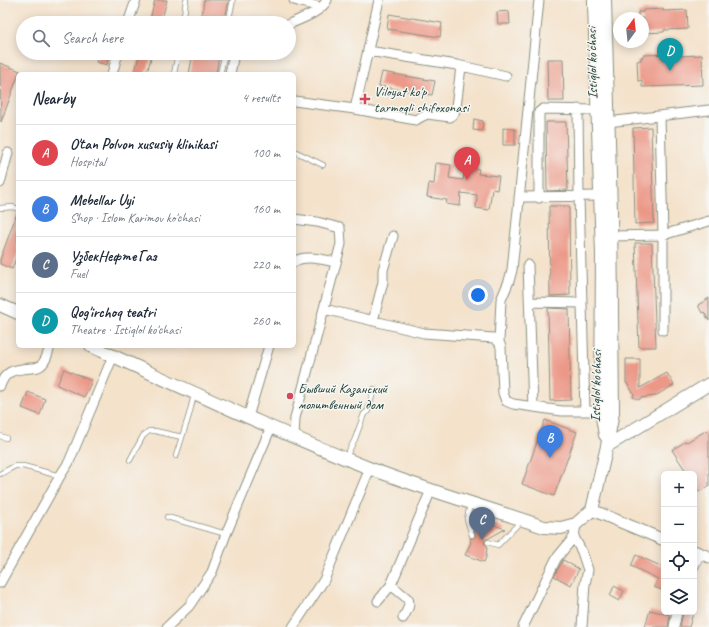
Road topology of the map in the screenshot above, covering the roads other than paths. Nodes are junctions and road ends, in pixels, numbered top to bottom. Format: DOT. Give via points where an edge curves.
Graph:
graph roads {
  1 [pos="136,0"];
  2 [pos="186,0"];
  3 [pos="233,0"];
  4 [pos="294,0"];
  5 [pos="327,0"];
  6 [pos="379,0"];
  7 [pos="539,0"];
  8 [pos="594,0"];
  9 [pos="605,0"];
  10 [pos="320,8"];
  11 [pos="130,16"];
  12 [pos="184,16"];
  13 [pos="230,16"];
  14 [pos="296,21"];
  15 [pos="368,51"];
  16 [pos="116,60"];
  17 [pos="177,60"];
  18 [pos="223,60"];
  19 [pos="233,60"];
  20 [pos="461,66"];
  21 [pos="113,72"];
  22 [pos="174,72"];
  23 [pos="220,72"];
  24 [pos="230,72"];
  25 [pos="506,76"];
  26 [pos="296,101"];
  27 [pos="355,109"];
  28 [pos="578,109"];
  29 [pos="597,110"];
  30 [pos="709,110"];
  31 [pos="660,116"];
  32 [pos="608,122"];
  33 [pos="296,152"];
  34 [pos="8,153"];
  35 [pos="323,165"];
  36 [pos="0,183"];
  37 [pos="579,196"];
  38 [pos="600,196"];
  39 [pos="519,197"];
  40 [pos="538,198"];
  41 [pos="0,208"];
  42 [pos="16,208"];
  43 [pos="296,219"];
  44 [pos="709,221"];
  45 [pos="663,235"];
  46 [pos="393,236"];
  47 [pos="611,236"];
  48 [pos="296,260"];
  49 [pos="336,262"];
  50 [pos="528,265"];
  51 [pos="530,302"];
  52 [pos="582,303"];
  53 [pos="0,305"];
  54 [pos="324,309"];
  55 [pos="16,312"];
  56 [pos="373,321"];
  57 [pos="663,330"];
  58 [pos="499,342"];
  59 [pos="49,348"];
  60 [pos="96,348"];
  61 [pos="268,348"];
  62 [pos="114,356"];
  63 [pos="709,384"];
  64 [pos="0,386"];
  65 [pos="374,389"];
  66 [pos="195,393"];
  67 [pos="533,407"];
  68 [pos="585,411"];
  69 [pos="607,411"];
  70 [pos="248,417"];
  71 [pos="271,427"];
  72 [pos="0,436"];
  73 [pos="182,436"];
  74 [pos="6,438"];
  75 [pos="294,438"];
  76 [pos="607,446"];
  77 [pos="176,456"];
  78 [pos="345,459"];
  79 [pos="130,460"];
  80 [pos="370,468"];
  81 [pos="0,474"];
  82 [pos="60,476"];
  83 [pos="431,490"];
  84 [pos="470,503"];
  85 [pos="592,510"];
  86 [pos="166,518"];
  87 [pos="522,520"];
  88 [pos="576,524"];
  89 [pos="226,534"];
  90 [pos="472,535"];
  91 [pos="661,536"];
  92 [pos="574,537"];
  93 [pos="488,542"];
  94 [pos="0,583"];
  95 [pos="391,585"];
  96 [pos="378,601"];
  97 [pos="676,615"];
  98 [pos="403,618"];
  99 [pos="167,627"];
  100 [pos="293,627"];
  101 [pos="523,627"];
  102 [pos="582,627"];
  103 [pos="674,627"];
  1 -- 11 [label="street"];
  2 -- 12 [label="lane"];
  3 -- 13 [label="lane"];
  4 -- 10 [label="street"];
  5 -- 10 [label="street"];
  6 -- 15 [label="street"];
  7 -- 39 [label="street"];
  8 -- 29 [label="main road, Istiqlol ko'chasi"];
  9 -- 32 [label="main road, Istiqlol ko'chasi"];
  10 -- 14 [label="street"];
  15 -- 20 [label="street"];
  15 -- 27 [label="street"];
  16 -- 21 [label="street"];
  17 -- 22 [label="lane"];
  18 -- 23 [label="lane"];
  19 -- 24 [label="street"];
  20 -- 25 [label="street"];
  20 -- 27 [label="street" via="456,107 450,117 428,114 416,120"];
  26 -- 27 [label="street"];
  28 -- 29 [label="street"];
  28 -- 37 [label="street"];
  28 -- 40 [label="street" via="543,108 539,112"];
  29 -- 38 [label="main road, Istiqlol ko'chasi"];
  30 -- 31 [label="street"];
  31 -- 32 [label="street"];
  31 -- 45 [label="street"];
  32 -- 47 [label="main road, Istiqlol ko'chasi"];
  33 -- 35 [label="lane"];
  34 -- 36 [label="street"];
  37 -- 38 [label="street"];
  37 -- 40 [label="street"];
  37 -- 52 [label="street"];
  38 -- 69 [label="main road, Istiqlol ko'chasi"];
  39 -- 40 [label="street"];
  39 -- 58 [label="street" via="512,270 502,300"];
  41 -- 42 [label="lane"];
  43 -- 49 [label="street" via="340,228 341,244"];
  44 -- 45 [label="street"];
  45 -- 47 [label="street"];
  45 -- 57 [label="street"];
  46 -- 56 [label="street"];
  47 -- 69 [label="main road, Istiqlol ko'chasi"];
  48 -- 49 [label="street" via="311,258"];
  49 -- 54 [label="street"];
  50 -- 51 [label="street"];
  51 -- 52 [label="street"];
  51 -- 67 [label="street"];
  52 -- 68 [label="street"];
  53 -- 55 [label="main road"];
  54 -- 56 [label="street"];
  54 -- 75 [label="street" via="295,418"];
  56 -- 58 [label="street" via="424,333 494,338"];
  58 -- 67 [label="street" via="503,393 506,401"];
  59 -- 64 [label="street" via="40,366 8,373"];
  60 -- 62 [label="main road"];
  61 -- 70 [label="street"];
  62 -- 66 [label="main road"];
  62 -- 82 [label="street" via="69,462"];
  63 -- 76 [label="main road"];
  65 -- 78 [label="lane" via="368,411 364,414"];
  66 -- 70 [label="main road"];
  66 -- 73 [label="lane"];
  67 -- 68 [label="street"];
  68 -- 69 [label="street"];
  69 -- 76 [label="main road, Istiqlol ko'chasi"];
  70 -- 71 [label="main road"];
  71 -- 75 [label="main road"];
  71 -- 89 [label="street"];
  72 -- 74 [label="lane"];
  73 -- 77 [label="lane"];
  73 -- 79 [label="lane" via="149,431 143,436"];
  75 -- 78 [label="main road"];
  76 -- 85 [label="main road, Istiqlol ko'chasi"];
  78 -- 80 [label="main road"];
  80 -- 83 [label="main road"];
  80 -- 100 [label="street" via="324,580"];
  81 -- 82 [label="lane" via="15,466 23,466"];
  82 -- 94 [label="street"];
  83 -- 84 [label="main road"];
  83 -- 95 [label="street"];
  84 -- 87 [label="main road"];
  84 -- 90 [label="lane" via="467,519"];
  85 -- 88 [label="main road"];
  85 -- 91 [label="street"];
  86 -- 89 [label="lane"];
  87 -- 88 [label="main road" via="544,527 561,528"];
  87 -- 93 [label="lane" via="498,545"];
  88 -- 92 [label="street"];
  89 -- 99 [label="street" via="212,572 189,606"];
  92 -- 101 [label="street" via="556,559"];
  92 -- 102 [label="street" via="588,570"];
  95 -- 96 [label="street"];
  95 -- 98 [label="street" via="408,599 409,606"];
  97 -- 103 [label="street"];
}
